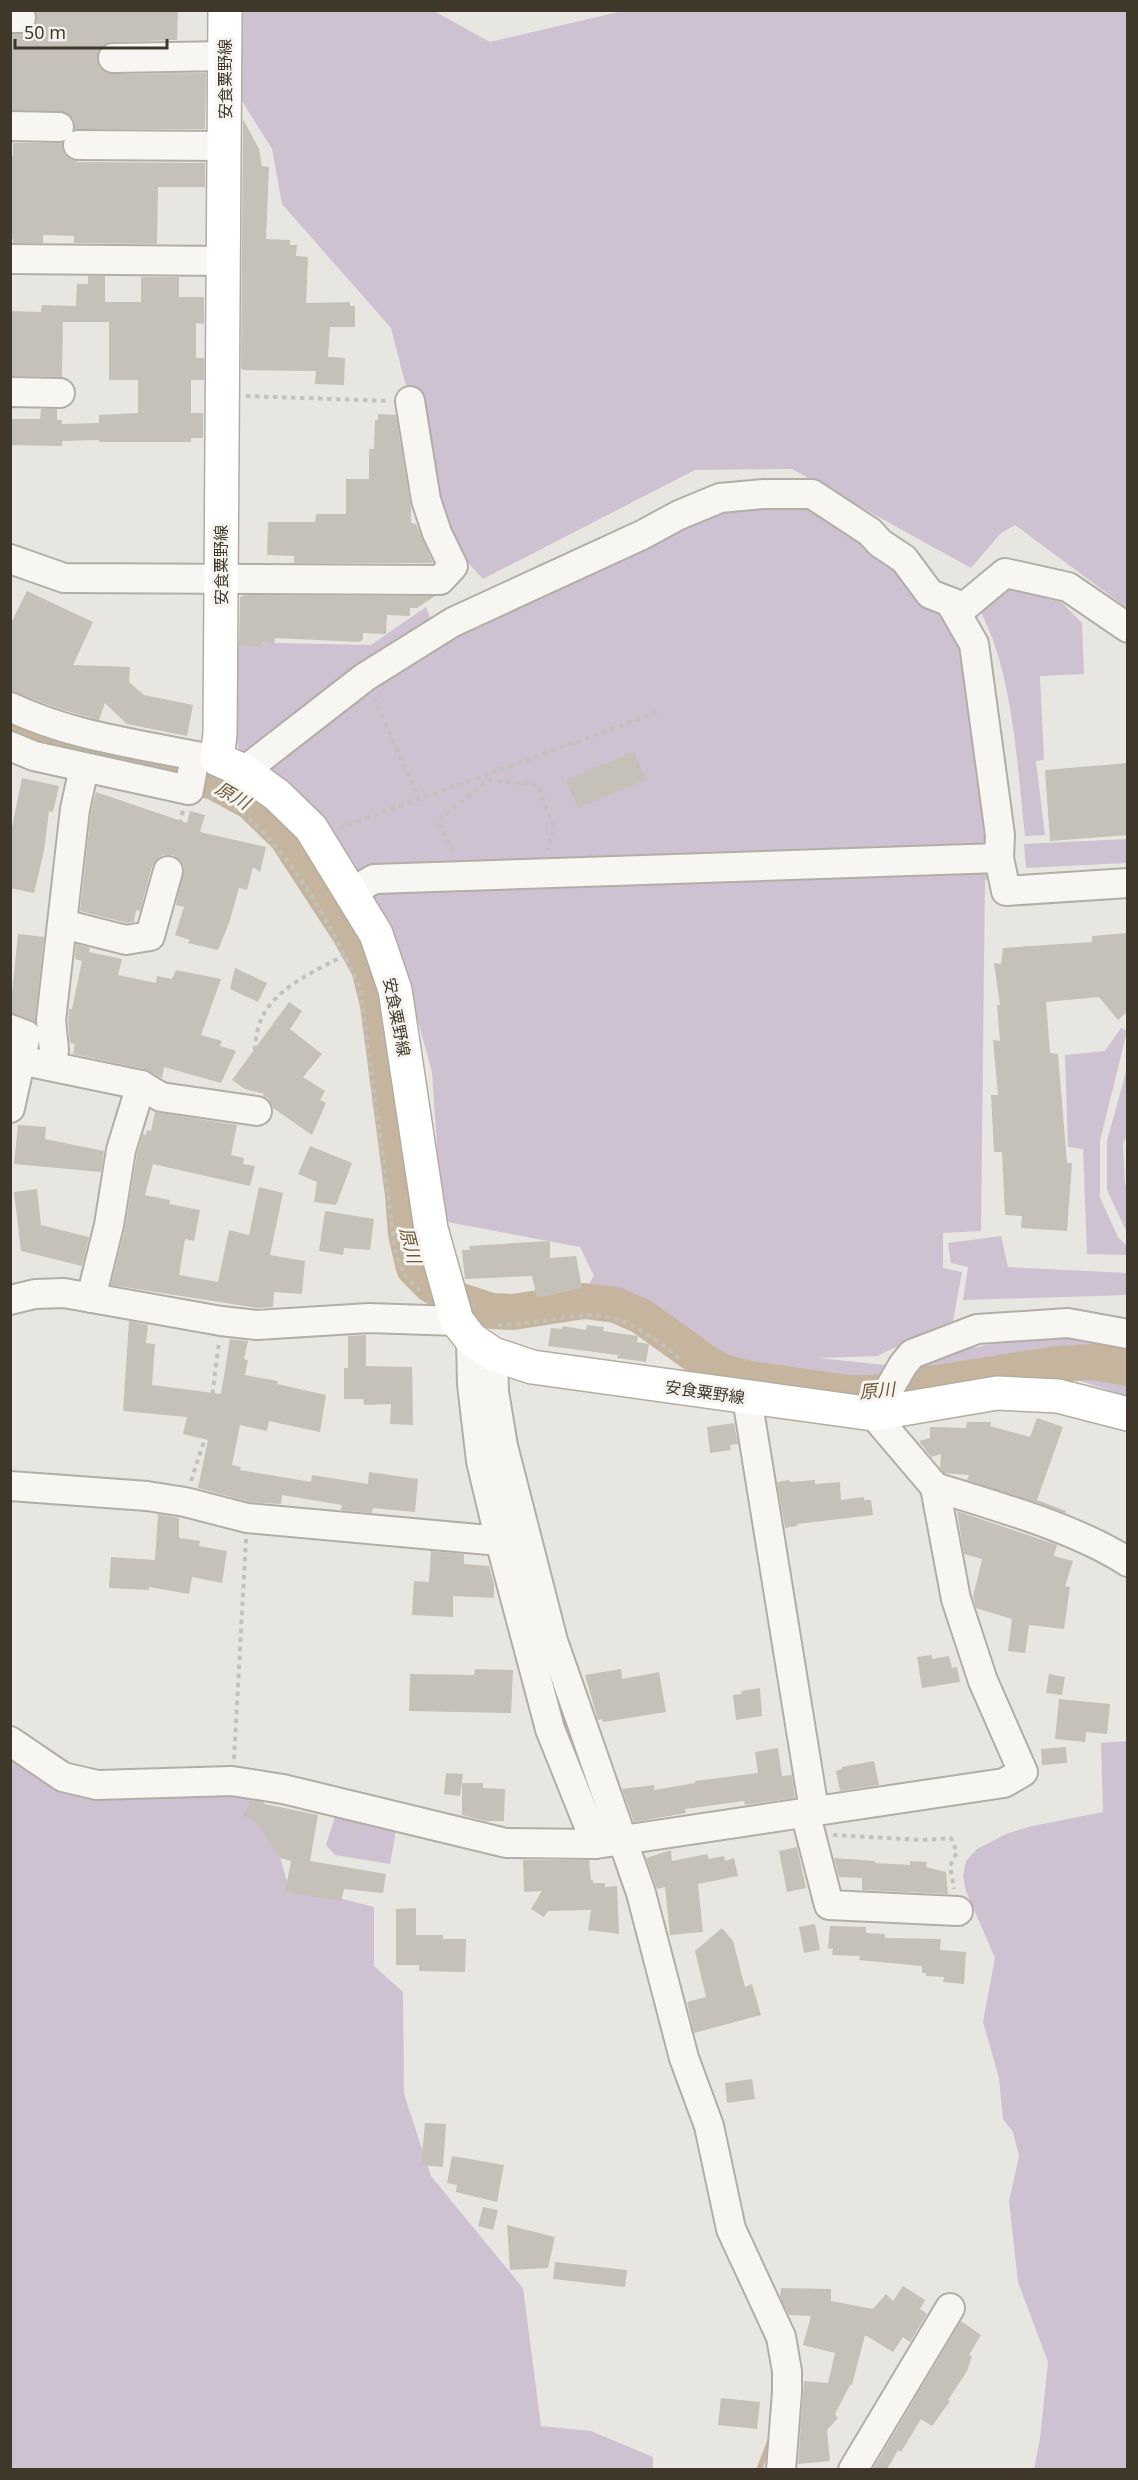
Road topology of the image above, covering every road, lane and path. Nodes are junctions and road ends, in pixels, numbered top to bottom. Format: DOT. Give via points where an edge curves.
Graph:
graph roads {
  1 [pos="225,10"];
  2 [pos="226,56"];
  3 [pos="113,58"];
  4 [pos="10,126"];
  5 [pos="225,146"];
  6 [pos="10,259"];
  7 [pos="225,261"];
  8 [pos="10,392"];
  9 [pos="60,393"];
  10 [pos="222,396"];
  11 [pos="410,401"];
  12 [pos="10,559"];
  13 [pos="220,578"];
  14 [pos="950,602"];
  15 [pos="1128,628"];
  16 [pos="364,677"];
  17 [pos="10,706"];
  18 [pos="658,712"];
  19 [pos="10,746"];
  20 [pos="84,768"];
  21 [pos="205,770"];
  22 [pos="419,799"];
  23 [pos="316,836"];
  24 [pos="999,858"];
  25 [pos="168,871"];
  26 [pos="542,872"];
  27 [pos="469,874"];
  28 [pos="1128,883"];
  29 [pos="352,892"];
  30 [pos="63,924"];
  31 [pos="345,955"];
  32 [pos="10,1029"];
  33 [pos="20,1060"];
  34 [pos="51,1066"];
  35 [pos="141,1084"];
  36 [pos="10,1108"];
  37 [pos="257,1111"];
  38 [pos="91,1298"];
  39 [pos="10,1300"];
  40 [pos="458,1320"];
  41 [pos="221,1321"];
  42 [pos="1128,1334"];
  43 [pos="682,1361"];
  44 [pos="747,1398"];
  45 [pos="879,1408"];
  46 [pos="1128,1414"];
  47 [pos="10,1486"];
  48 [pos="935,1486"];
  49 [pos="185,1502"];
  50 [pos="247,1518"];
  51 [pos="500,1541"];
  52 [pos="1128,1562"];
  53 [pos="10,1741"];
  54 [pos="232,1781"];
  55 [pos="810,1819"];
  56 [pos="609,1842"];
  57 [pos="958,1911"];
  58 [pos="950,2308"];
  59 [pos="788,2468"];
  60 [pos="853,2469"];
  1 -- 2 [label="main road, 安食粟野線"];
  2 -- 3 [label="street"];
  2 -- 5 [label="main road, 安食粟野線"];
  4 -- 5 [label="street" via="68,136"];
  5 -- 7 [label="main road, 安食粟野線"];
  6 -- 7 [label="street"];
  7 -- 10 [label="main road, 安食粟野線"];
  8 -- 9 [label="street"];
  10 -- 11 [label="path"];
  10 -- 13 [label="main road, 安食粟野線"];
  11 -- 13 [label="street" via="426,500 453,566 440,580"];
  12 -- 13 [label="street" via="63,578"];
  13 -- 21 [label="main road, 安食粟野線" via="220,734"];
  14 -- 15 [label="street" via="964,607 1005,573 1017,574 1068,587"];
  14 -- 16 [label="street" via="930,594 904,559 812,494 720,498 453,622"];
  14 -- 24 [label="street" via="974,644"];
  16 -- 21 [label="street"];
  16 -- 22 [label="path"];
  17 -- 21 [label="street" via="69,731"];
  18 -- 22 [label="path"];
  19 -- 20 [label="street"];
  20 -- 21 [label="street"];
  20 -- 30 [label="street" via="75,809"];
  21 -- 23 [label="main road, 安食粟野線" via="277,795"];
  21 -- 25 [label="path"];
  21 -- 31 [label="path" via="215,797 241,811 269,837 296,873"];
  22 -- 23 [label="path"];
  23 -- 29 [label="main road, 安食粟野線"];
  24 -- 26 [label="street"];
  24 -- 28 [label="street" via="1006,891"];
  25 -- 30 [label="street" via="150,936 126,940"];
  26 -- 27 [label="street"];
  26 -- 27 [label="path" via="554,829 538,785 488,780 438,821"];
  27 -- 29 [label="street" via="374,879"];
  29 -- 40 [label="main road, 安食粟野線" via="376,934 395,990 431,1229"];
  30 -- 34 [label="street" via="51,1020"];
  31 -- 37 [label="path" via="278,996 264,1013 255,1052"];
  31 -- 40 [label="path" via="360,988 396,1254 404,1274 419,1292"];
  32 -- 33 [label="street" via="26,1035"];
  33 -- 34 [label="street"];
  33 -- 36 [label="street"];
  34 -- 35 [label="street"];
  35 -- 37 [label="street" via="161,1097"];
  35 -- 38 [label="street" via="121,1150 110,1225"];
  38 -- 39 [label="street" via="64,1293"];
  38 -- 41 [label="street"];
  40 -- 41 [label="street" via="369,1318 257,1325"];
  40 -- 43 [label="path" via="513,1325 603,1315 624,1321"];
  40 -- 44 [label="main road, 安食粟野線" via="532,1367"];
  40 -- 51 [label="street" via="472,1384 481,1461"];
  40 -- 56 [label="street" via="494,1392 503,1446"];
  41 -- 49 [label="path" via="208,1429"];
  42 -- 45 [label="street" via="1068,1323 977,1329 912,1354"];
  44 -- 45 [label="main road, 安食粟野線"];
  44 -- 55 [label="street"];
  45 -- 46 [label="main road, 安食粟野線" via="997,1393 1058,1396"];
  45 -- 48 [label="street"];
  47 -- 49 [label="street"];
  48 -- 52 [label="street" via="1108,1549"];
  48 -- 55 [label="street" via="956,1599 982,1682 1023,1772 1004,1783"];
  49 -- 50 [label="street"];
  50 -- 51 [label="street"];
  50 -- 54 [label="path"];
  51 -- 56 [label="street" via="550,1729"];
  53 -- 54 [label="street" via="63,1777 97,1785"];
  54 -- 56 [label="street" via="283,1789 506,1843"];
  55 -- 56 [label="street"];
  55 -- 57 [label="street" via="830,1905"];
  55 -- 57 [label="path" via="921,1840 951,1838 957,1852 950,1866"];
  56 -- 59 [label="street" via="641,1893 684,2058 709,2126 731,2229 781,2337 787,2381"];
  58 -- 60 [label="street"];
}
